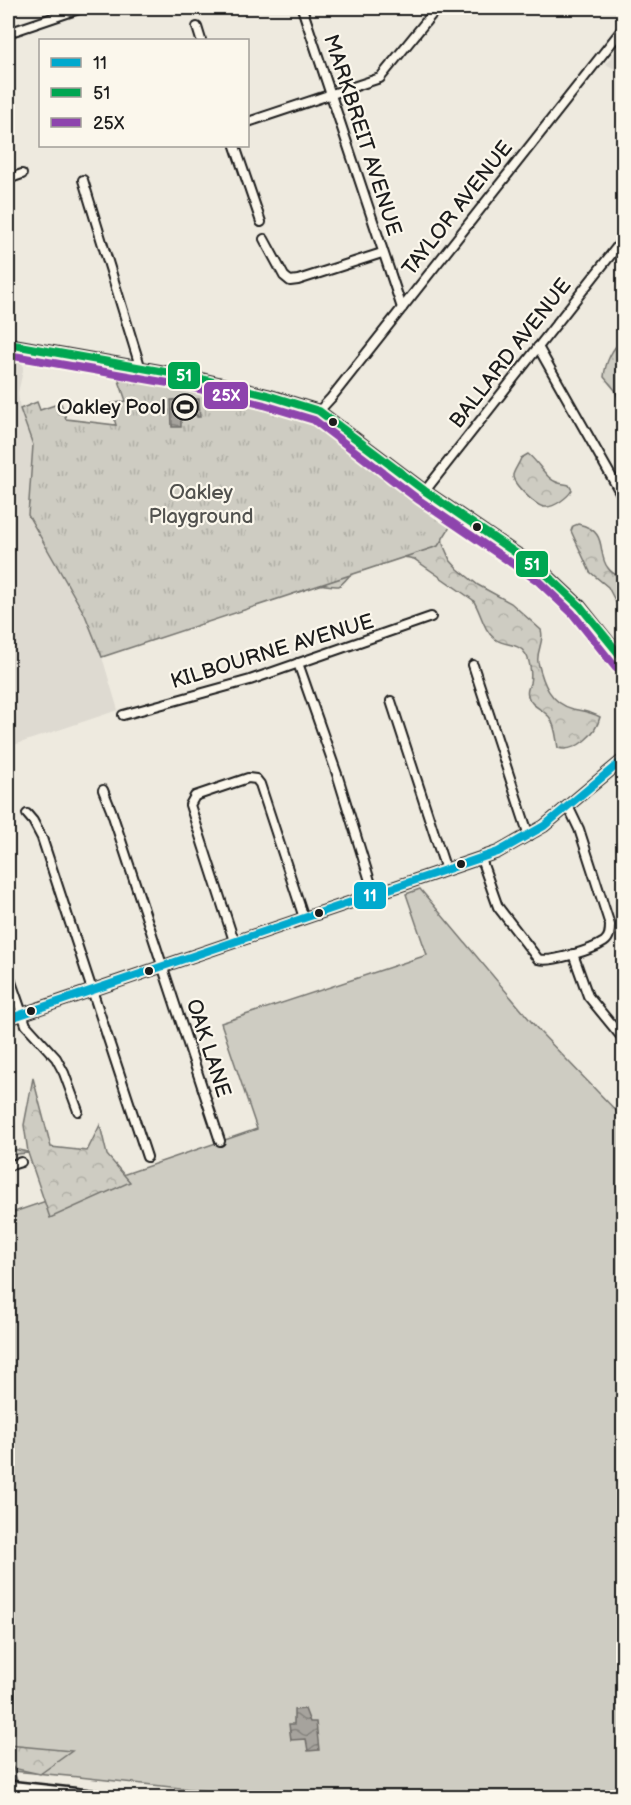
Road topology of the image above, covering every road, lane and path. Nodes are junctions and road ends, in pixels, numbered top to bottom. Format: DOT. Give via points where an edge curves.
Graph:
graph roads {
  1 [pos="82,8"];
  2 [pos="302,8"];
  3 [pos="437,8"];
  4 [pos="63,10"];
  5 [pos="197,27"];
  6 [pos="624,27"];
  7 [pos="8,33"];
  8 [pos="201,39"];
  9 [pos="331,95"];
  10 [pos="249,122"];
  11 [pos="235,147"];
  12 [pos="22,174"];
  13 [pos="8,179"];
  14 [pos="83,180"];
  15 [pos="261,222"];
  16 [pos="624,238"];
  17 [pos="264,239"];
  18 [pos="382,253"];
  19 [pos="402,308"];
  20 [pos="8,344"];
  21 [pos="538,347"];
  22 [pos="140,366"];
  23 [pos="319,411"];
  24 [pos="425,491"];
  25 [pos="624,499"];
  26 [pos="431,617"];
  27 [pos="624,661"];
  28 [pos="298,663"];
  29 [pos="473,665"];
  30 [pos="391,701"];
  31 [pos="123,714"];
  32 [pos="624,759"];
  33 [pos="103,790"];
  34 [pos="568,806"];
  35 [pos="27,814"];
  36 [pos="529,836"];
  37 [pos="481,859"];
  38 [pos="446,870"];
  39 [pos="374,894"];
  40 [pos="304,918"];
  41 [pos="234,941"];
  42 [pos="573,954"];
  43 [pos="163,966"];
  44 [pos="8,973"];
  45 [pos="92,991"];
  46 [pos="22,1014"];
  47 [pos="8,1019"];
  48 [pos="624,1040"];
  49 [pos="78,1111"];
  50 [pos="220,1141"];
  51 [pos="147,1157"];
  52 [pos="21,1161"];
  53 [pos="8,1166"];
  54 [pos="8,1786"];
  55 [pos="75,1796"];
  56 [pos="116,1797"];
  1 -- 4 [label="street"];
  2 -- 9 [label="street, MARKBREIT AVENUE"];
  3 -- 9 [label="street" via="380,78"];
  4 -- 7 [label="street"];
  5 -- 8 [label="street"];
  6 -- 19 [label="street, TAYLOR AVENUE"];
  9 -- 10 [label="street"];
  9 -- 18 [label="street, MARKBREIT AVENUE"];
  11 -- 15 [label="street"];
  12 -- 13 [label="street"];
  14 -- 22 [label="street"];
  16 -- 21 [label="street, BALLARD AVENUE"];
  17 -- 18 [label="street" via="290,281"];
  18 -- 19 [label="street, MARKBREIT AVENUE"];
  19 -- 23 [label="street, TAYLOR AVENUE"];
  20 -- 22 [label="street"];
  21 -- 24 [label="street, BALLARD AVENUE"];
  21 -- 25 [label="street"];
  22 -- 23 [label="street"];
  23 -- 24 [label="street"];
  24 -- 27 [label="street" via="545,573 596,624"];
  26 -- 28 [label="street, KILBOURNE AVENUE"];
  28 -- 31 [label="street, KILBOURNE AVENUE"];
  28 -- 39 [label="street"];
  29 -- 36 [label="street"];
  30 -- 38 [label="street"];
  32 -- 34 [label="street"];
  33 -- 43 [label="street, OAK LANE"];
  34 -- 36 [label="street"];
  34 -- 42 [label="street" via="610,929 602,943"];
  35 -- 45 [label="street" via="38,829"];
  36 -- 37 [label="street"];
  37 -- 38 [label="street"];
  37 -- 42 [label="street" via="498,907 535,956 543,961"];
  38 -- 39 [label="street"];
  39 -- 40 [label="street"];
  40 -- 41 [label="street"];
  40 -- 41 [label="street" via="260,784 248,777 195,796 190,805"];
  41 -- 43 [label="street"];
  42 -- 48 [label="street" via="588,996"];
  43 -- 45 [label="street"];
  43 -- 50 [label="street, OAK LANE"];
  44 -- 46 [label="street"];
  45 -- 46 [label="street"];
  45 -- 51 [label="street"];
  46 -- 47 [label="street"];
  46 -- 49 [label="street" via="26,1025 60,1066"];
  52 -- 53 [label="street"];
  54 -- 55 [label="street"];
  55 -- 56 [label="street"];
}
